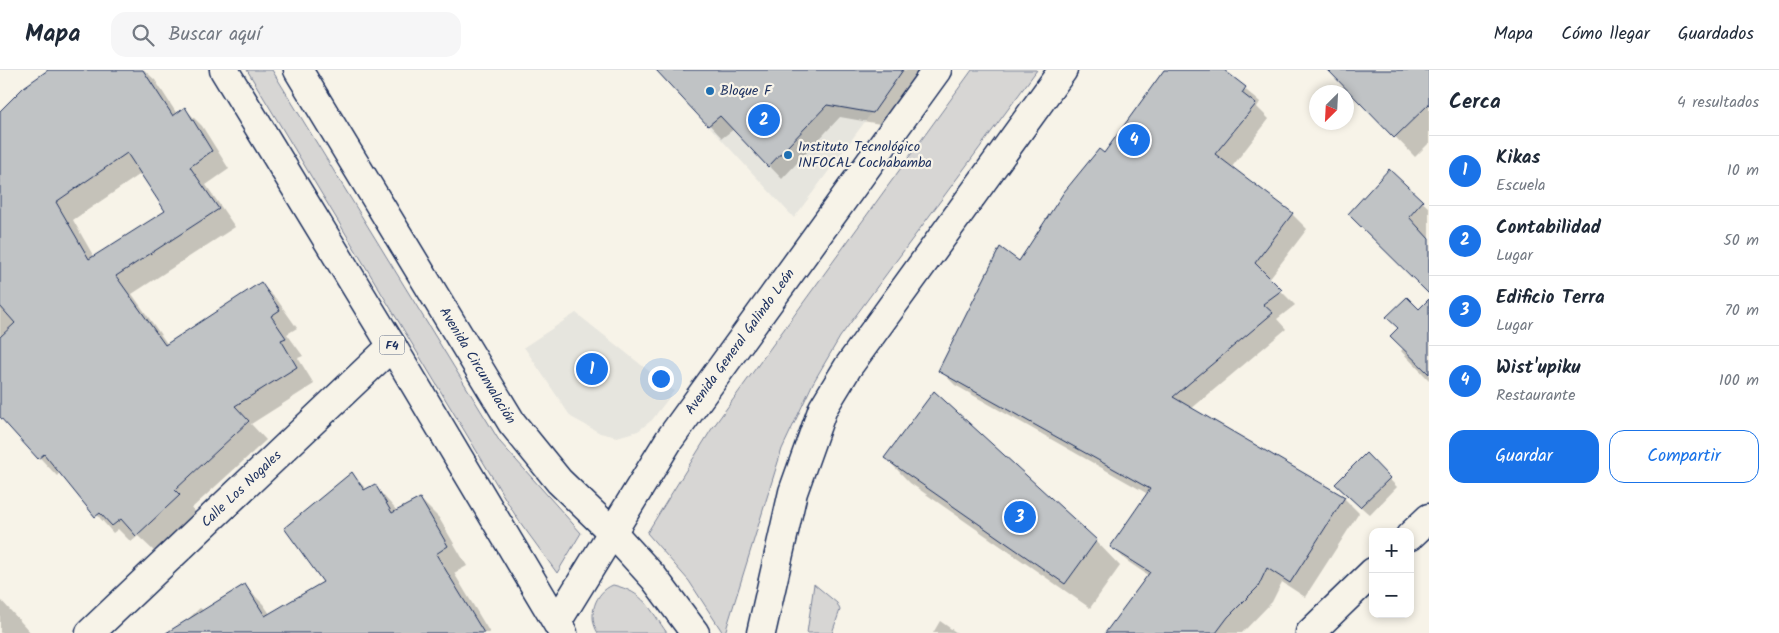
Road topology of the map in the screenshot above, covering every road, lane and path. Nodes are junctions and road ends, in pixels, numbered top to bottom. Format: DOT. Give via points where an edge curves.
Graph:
graph roads {
  1 [pos="224,70"];
  2 [pos="298,70"];
  3 [pos="937,70"];
  4 [pos="1063,70"];
  5 [pos="392,346"];
  6 [pos="1429,518"];
  7 [pos="612,532"];
  8 [pos="1414,532"];
  9 [pos="1372,573"];
  10 [pos="560,628"];
  11 [pos="90,633"];
  12 [pos="695,633"];
  13 [pos="761,633"];
  14 [pos="1310,633"];
  1 -- 5 [label="main road, F4"];
  2 -- 7 [label="main road, Avenida Circunvalación" via="512,424 558,481"];
  3 -- 7 [label="main road, Avenida General Galindo León" via="669,440"];
  4 -- 13 [label="main road" via="848,367 823,408 793,492"];
  5 -- 10 [label="main road, F4"];
  5 -- 11 [label="main road, Calle Los Nogales"];
  6 -- 8 [label="main road"];
  7 -- 10 [label="main road, Avenida General Galindo León"];
  7 -- 12 [label="main road, Avenida Circunvalación" via="654,578"];
  9 -- 14 [label="main road"];
}
